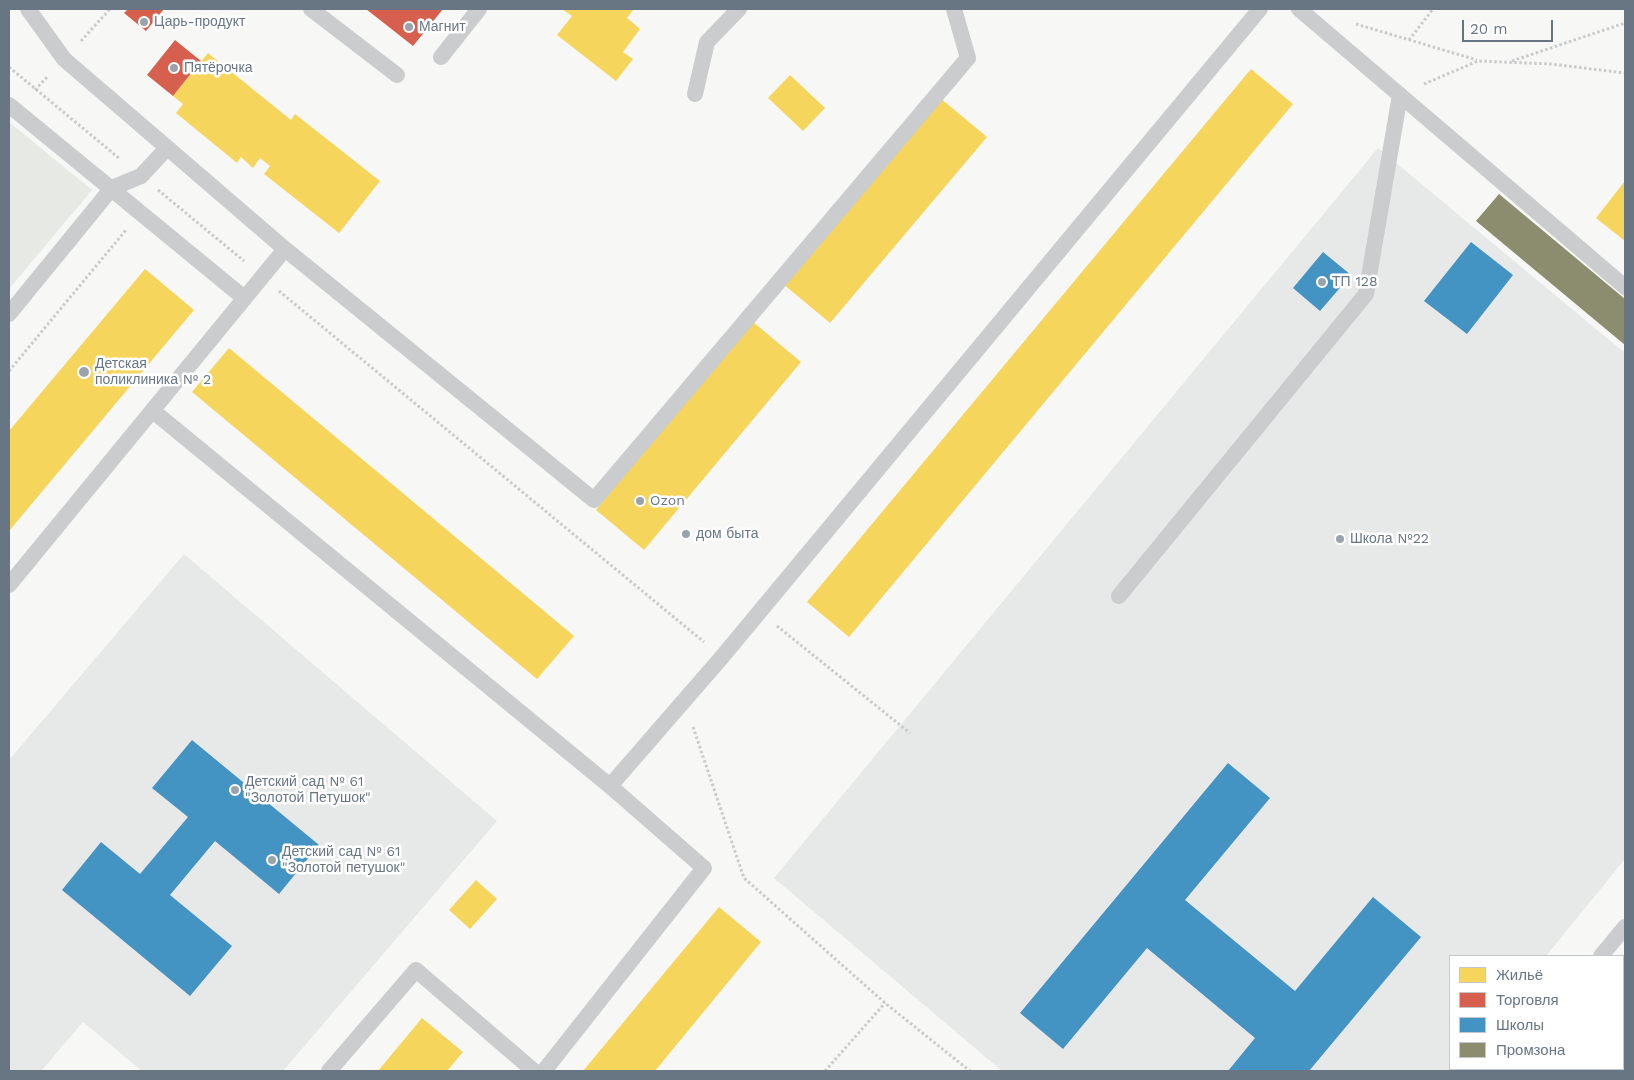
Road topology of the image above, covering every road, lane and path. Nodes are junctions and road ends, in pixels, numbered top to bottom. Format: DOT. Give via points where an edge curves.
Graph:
graph roads {
  1 [pos="28,9"];
  2 [pos="312,9"];
  3 [pos="479,9"];
  4 [pos="739,9"];
  5 [pos="954,9"];
  6 [pos="1260,9"];
  7 [pos="1299,9"];
  8 [pos="1434,9"];
  9 [pos="1347,22"];
  10 [pos="1625,23"];
  11 [pos="1409,40"];
  12 [pos="441,57"];
  13 [pos="1478,60"];
  14 [pos="1509,62"];
  15 [pos="9,67"];
  16 [pos="1625,73"];
  17 [pos="397,75"];
  18 [pos="695,94"];
  19 [pos="1400,94"];
  20 [pos="9,105"];
  21 [pos="166,148"];
  22 [pos="141,176"];
  23 [pos="112,188"];
  24 [pos="141,212"];
  25 [pos="285,249"];
  26 [pos="261,276"];
  27 [pos="1625,287"];
  28 [pos="243,297"];
  29 [pos="9,314"];
  30 [pos="9,371"];
  31 [pos="154,411"];
  32 [pos="9,585"];
  33 [pos="1119,596"];
  34 [pos="759,611"];
  35 [pos="722,656"];
  36 [pos="684,700"];
  37 [pos="910,733"];
  38 [pos="610,786"];
  39 [pos="1625,927"];
  40 [pos="1602,955"];
  41 [pos="884,1003"];
  42 [pos="329,1071"];
  43 [pos="534,1071"];
  44 [pos="544,1071"];
  45 [pos="825,1071"];
  46 [pos="970,1071"];
  1 -- 21 [label="lane" via="64,60"];
  2 -- 17 [label="lane"];
  3 -- 12 [label="lane"];
  4 -- 18 [label="lane" via="707,42"];
  5 -- 25 [label="lane" via="968,58 594,500"];
  6 -- 34 [label="lane"];
  7 -- 19 [label="lane"];
  8 -- 11 [label="path"];
  9 -- 11 [label="path"];
  10 -- 14 [label="path"];
  11 -- 13 [label="path"];
  13 -- 14 [label="path"];
  13 -- 19 [label="path"];
  14 -- 16 [label="path"];
  15 -- 22 [label="path"];
  19 -- 27 [label="lane"];
  19 -- 33 [label="lane" via="1366,294"];
  20 -- 23 [label="lane"];
  21 -- 22 [label="lane"];
  21 -- 25 [label="lane"];
  22 -- 23 [label="lane"];
  22 -- 26 [label="path"];
  23 -- 24 [label="lane"];
  23 -- 29 [label="lane"];
  24 -- 28 [label="lane"];
  24 -- 30 [label="path"];
  25 -- 26 [label="lane"];
  26 -- 28 [label="lane"];
  26 -- 35 [label="path"];
  28 -- 31 [label="lane"];
  31 -- 32 [label="lane"];
  31 -- 38 [label="lane"];
  34 -- 35 [label="lane"];
  34 -- 37 [label="path"];
  35 -- 36 [label="lane"];
  36 -- 38 [label="lane"];
  36 -- 41 [label="path" via="744,878"];
  38 -- 44 [label="lane" via="704,868"];
  39 -- 40 [label="lane"];
  41 -- 45 [label="path"];
  41 -- 46 [label="path"];
  42 -- 43 [label="lane" via="416,970"];
}
